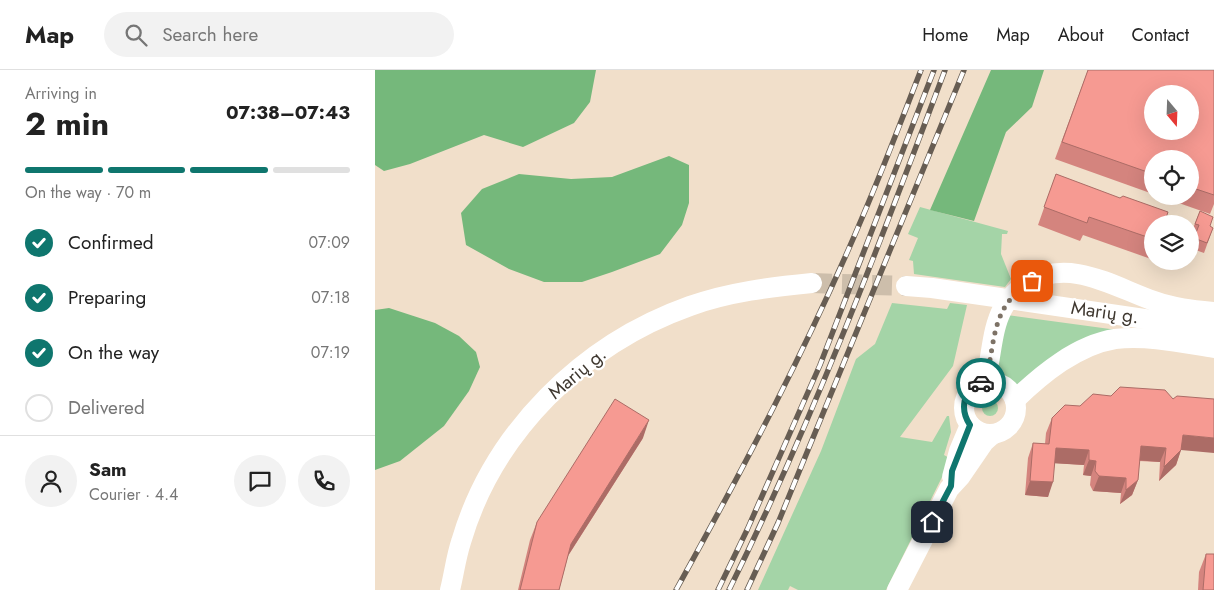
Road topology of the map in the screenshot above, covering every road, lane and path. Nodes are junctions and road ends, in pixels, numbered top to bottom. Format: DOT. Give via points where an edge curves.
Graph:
graph roads {
  1 [pos="812,283"];
  2 [pos="906,286"];
  3 [pos="1214,312"];
  4 [pos="1214,329"];
  5 [pos="1214,348"];
  6 [pos="985,382"];
  7 [pos="1015,400"];
  8 [pos="970,425"];
  9 [pos="993,434"];
  10 [pos="951,486"];
  11 [pos="451,590"];
  12 [pos="897,590"];
  1 -- 11 [label="street, Marių g." via="769,287 690,306 646,325 600,351 557,387 525,421 496,463 475,504 461,542"];
  2 -- 4 [label="street, Marių g."];
  3 -- 6 [label="street" via="1162,304 1087,275 1065,272 1047,275 1023,286 1004,307 997,320"];
  5 -- 7 [label="street" via="1133,338 1098,344 1081,350 1057,366"];
  6 -- 7 [label="street" via="1004,385"];
  6 -- 8 [label="street" via="969,391 965,399 963,408"];
  7 -- 9 [label="street" via="1017,410 1009,426"];
  8 -- 9 [label="street" via="977,431"];
  8 -- 10 [label="street" via="952,471"];
  9 -- 10 [label="street"];
  10 -- 12 [label="street"];
}
